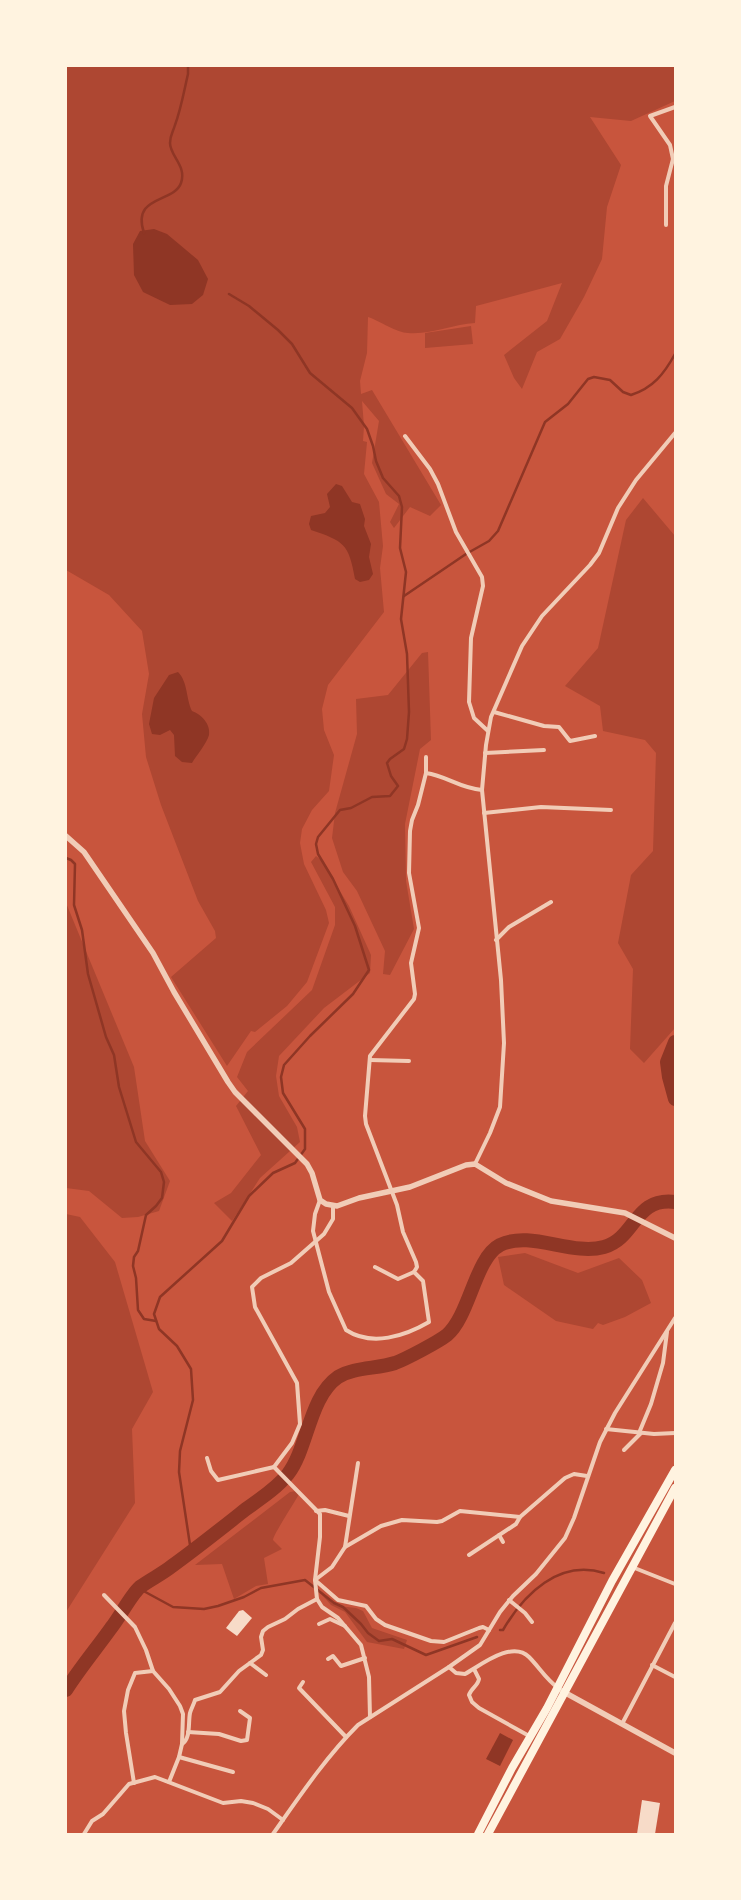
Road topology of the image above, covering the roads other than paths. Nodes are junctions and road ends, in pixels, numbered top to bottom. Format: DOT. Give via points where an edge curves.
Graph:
graph roads {
  1 [pos="675,107"];
  2 [pos="666,225"];
  3 [pos="675,433"];
  4 [pos="405,436"];
  5 [pos="494,712"];
  6 [pos="488,731"];
  7 [pos="595,736"];
  8 [pos="544,750"];
  9 [pos="485,753"];
  10 [pos="426,757"];
  11 [pos="426,773"];
  12 [pos="482,790"];
  13 [pos="611,810"];
  14 [pos="484,813"];
  15 [pos="66,836"];
  16 [pos="551,902"];
  17 [pos="496,940"];
  18 [pos="370,1060"];
  19 [pos="409,1061"];
  20 [pos="475,1164"];
  21 [pos="391,1192"];
  22 [pos="320,1200"];
  23 [pos="333,1206"];
  24 [pos="675,1238"];
  25 [pos="316,1242"];
  26 [pos="375,1267"];
  27 [pos="414,1272"];
  28 [pos="675,1318"];
  29 [pos="668,1330"];
  30 [pos="675,1330"];
  31 [pos="606,1430"];
  32 [pos="640,1433"];
  33 [pos="675,1433"];
  34 [pos="624,1450"];
  35 [pos="207,1458"];
  36 [pos="358,1463"];
  37 [pos="274,1467"];
  38 [pos="675,1470"];
  39 [pos="587,1476"];
  40 [pos="550,1483"];
  41 [pos="554,1487"];
  42 [pos="664,1490"];
  43 [pos="674,1491"];
  44 [pos="316,1511"];
  45 [pos="349,1516"];
  46 [pos="520,1517"];
  47 [pos="499,1535"];
  48 [pos="503,1542"];
  49 [pos="345,1547"];
  50 [pos="469,1555"];
  51 [pos="632,1567"];
  52 [pos="315,1580"];
  53 [pos="675,1584"];
  54 [pos="104,1595"];
  55 [pos="317,1599"];
  56 [pos="509,1600"];
  57 [pos="532,1622"];
  58 [pos="675,1623"];
  59 [pos="319,1624"];
  60 [pos="345,1626"];
  61 [pos="489,1630"];
  62 [pos="365,1658"];
  63 [pos="328,1659"];
  64 [pos="250,1663"];
  65 [pos="652,1665"];
  66 [pos="450,1667"];
  67 [pos="474,1669"];
  68 [pos="153,1671"];
  69 [pos="266,1675"];
  70 [pos="675,1677"];
  71 [pos="303,1682"];
  72 [pos="557,1687"];
  73 [pos="298,1688"];
  74 [pos="564,1692"];
  75 [pos="295,1693"];
  76 [pos="240,1711"];
  77 [pos="370,1717"];
  78 [pos="622,1724"];
  79 [pos="188,1732"];
  80 [pos="346,1737"];
  81 [pos="531,1738"];
  82 [pos="182,1744"];
  83 [pos="675,1754"];
  84 [pos="179,1757"];
  85 [pos="233,1772"];
  86 [pos="168,1782"];
  87 [pos="134,1783"];
  88 [pos="283,1820"];
  89 [pos="84,1834"];
  90 [pos="273,1834"];
  91 [pos="478,1834"];
  92 [pos="488,1834"];
  1 -- 2 [label="street" via="650,116 670,145 673,159 666,186"];
  3 -- 5 [label="street" via="636,480 618,508 599,553 542,616 522,646"];
  4 -- 6 [label="street" via="430,469 456,532 482,577 483,586 471,638 470,702 474,718"];
  5 -- 6 [label="street"];
  5 -- 7 [label="street" via="544,726 559,727 570,741"];
  6 -- 9 [label="street"];
  8 -- 9 [label="street"];
  9 -- 12 [label="street"];
  10 -- 11 [label="street"];
  11 -- 12 [label="street" via="468,789"];
  11 -- 18 [label="street" via="410,831 409,872 418,928 411,963 415,994 414,999 370,1056"];
  12 -- 14 [label="street"];
  13 -- 14 [label="street" via="541,807"];
  14 -- 17 [label="street"];
  15 -- 22 [label="street" via="84,852 153,953 235,1092 303,1160 312,1173"];
  16 -- 17 [label="street" via="509,927"];
  17 -- 20 [label="street" via="504,1043 500,1107"];
  18 -- 19 [label="street"];
  18 -- 21 [label="street" via="366,1124"];
  20 -- 21 [label="street"];
  20 -- 24 [label="street" via="506,1183 551,1201 620,1211"];
  21 -- 23 [label="street" via="359,1198 342,1206"];
  21 -- 27 [label="street" via="403,1232 416,1262"];
  22 -- 23 [label="street"];
  22 -- 25 [label="street" via="312,1231"];
  23 -- 25 [label="street" via="333,1219 328,1230"];
  25 -- 27 [label="street" via="329,1292 344,1327 350,1333 376,1340 412,1332 429,1322 423,1282"];
  25 -- 37 [label="street" via="291,1263 261,1278 252,1287 255,1307 297,1383 300,1424 292,1443"];
  26 -- 27 [label="street" via="398,1279"];
  28 -- 29 [label="street"];
  29 -- 30 [label="street"];
  29 -- 31 [label="street"];
  29 -- 32 [label="street" via="663,1363"];
  31 -- 32 [label="street"];
  31 -- 39 [label="street"];
  32 -- 33 [label="street"];
  32 -- 34 [label="street"];
  35 -- 37 [label="street" via="218,1480"];
  36 -- 45 [label="street"];
  37 -- 44 [label="street"];
  38 -- 42 [label="highway"];
  39 -- 41 [label="street" via="574,1474 564,1478"];
  39 -- 56 [label="street" via="565,1538 536,1574"];
  40 -- 41 [label="street"];
  41 -- 46 [label="street"];
  42 -- 43 [label="street"];
  42 -- 72 [label="highway" via="612,1581"];
  43 -- 51 [label="highway"];
  44 -- 45 [label="street" via="325,1510"];
  44 -- 52 [label="street" via="320,1514 320,1538"];
  45 -- 49 [label="street"];
  46 -- 47 [label="street" via="516,1524"];
  46 -- 49 [label="street" via="460,1511 436,1522 402,1520 381,1526"];
  47 -- 48 [label="street"];
  47 -- 50 [label="street"];
  49 -- 52 [label="street" via="332,1566"];
  51 -- 53 [label="street"];
  51 -- 74 [label="highway"];
  52 -- 55 [label="street"];
  52 -- 61 [label="street" via="338,1600 366,1606 376,1619 385,1625 431,1641 444,1642 483,1627"];
  54 -- 68 [label="street" via="132,1624 146,1650"];
  55 -- 60 [label="street" via="322,1607"];
  55 -- 64 [label="street" via="263,1631 261,1655"];
  56 -- 57 [label="street"];
  56 -- 61 [label="street"];
  58 -- 65 [label="street"];
  59 -- 60 [label="street" via="330,1619"];
  60 -- 62 [label="street" via="361,1645"];
  61 -- 66 [label="street" via="480,1645"];
  62 -- 63 [label="street" via="341,1666 335,1655"];
  62 -- 77 [label="street" via="369,1677"];
  64 -- 69 [label="street"];
  64 -- 79 [label="street" via="220,1692 195,1700"];
  65 -- 70 [label="street"];
  65 -- 78 [label="street"];
  66 -- 67 [label="street" via="456,1673 465,1674"];
  66 -- 77 [label="street"];
  67 -- 72 [label="street" via="504,1653 520,1652 529,1656"];
  67 -- 81 [label="street" via="480,1679 470,1691 472,1702"];
  68 -- 82 [label="street" via="180,1706 183,1714"];
  68 -- 87 [label="street" via="135,1673 124,1701"];
  71 -- 73 [label="street"];
  72 -- 74 [label="street"];
  72 -- 81 [label="highway"];
  73 -- 75 [label="street"];
  73 -- 80 [label="street"];
  74 -- 78 [label="street"];
  74 -- 92 [label="highway"];
  76 -- 79 [label="street" via="250,1718 247,1740 241,1741 219,1734"];
  77 -- 80 [label="street"];
  78 -- 83 [label="street"];
  79 -- 82 [label="street"];
  80 -- 88 [label="street"];
  81 -- 91 [label="highway" via="512,1768"];
  82 -- 84 [label="street"];
  84 -- 85 [label="street"];
  84 -- 86 [label="street"];
  86 -- 87 [label="street" via="155,1777"];
  86 -- 88 [label="street" via="223,1803 253,1803 268,1809"];
  87 -- 89 [label="street" via="129,1784 103,1814 92,1821"];
  88 -- 90 [label="street"];
}
